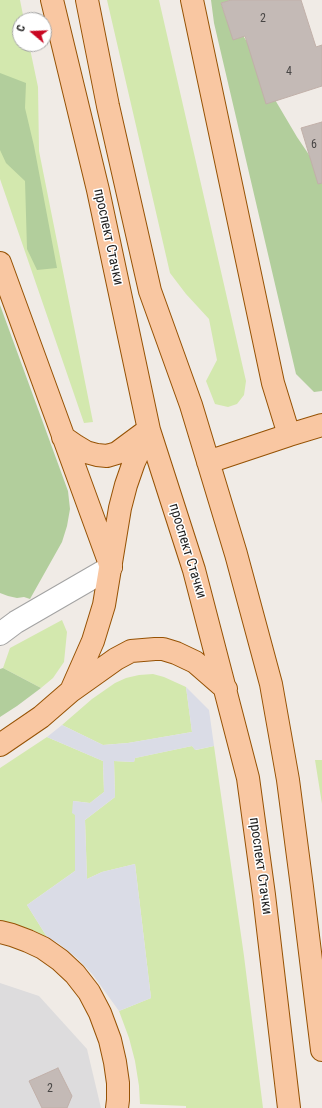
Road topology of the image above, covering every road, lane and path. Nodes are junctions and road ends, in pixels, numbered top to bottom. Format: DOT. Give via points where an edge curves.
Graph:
graph roads {
  1 [pos="52,0"];
  2 [pos="87,0"];
  3 [pos="192,0"];
  4 [pos="0,262"];
  5 [pos="322,425"];
  6 [pos="149,430"];
  7 [pos="289,435"];
  8 [pos="63,437"];
  9 [pos="208,462"];
  10 [pos="111,567"];
  11 [pos="0,634"];
  12 [pos="226,689"];
  13 [pos="71,691"];
  14 [pos="0,745"];
  15 [pos="0,932"];
  16 [pos="322,1050"];
  17 [pos="117,1108"];
  18 [pos="289,1108"];
  1 -- 6 [label="main road, проспект Стачки" via="98,190"];
  2 -- 9 [label="main road, проспект Стачки" via="150,291 191,405"];
  3 -- 7 [label="main road" via="273,383"];
  4 -- 8 [label="main road"];
  5 -- 7 [label="main road"];
  6 -- 8 [label="main road" via="117,453 107,456 86,452"];
  6 -- 10 [label="main road" via="126,485"];
  6 -- 12 [label="main road, проспект Стачки" via="194,570"];
  7 -- 9 [label="main road"];
  8 -- 10 [label="main road"];
  9 -- 16 [label="main road, проспект Стачки" via="236,554 270,684 288,780"];
  10 -- 11 [label="street" via="16,622"];
  10 -- 13 [label="main road" via="104,605 93,641"];
  12 -- 13 [label="main road" via="195,662 176,653 155,649 131,651"];
  12 -- 18 [label="main road, проспект Стачки" via="248,778"];
  13 -- 14 [label="main road" via="41,717"];
  15 -- 17 [label="main road" via="43,948 75,974 89,992 100,1013 116,1062"];
}
